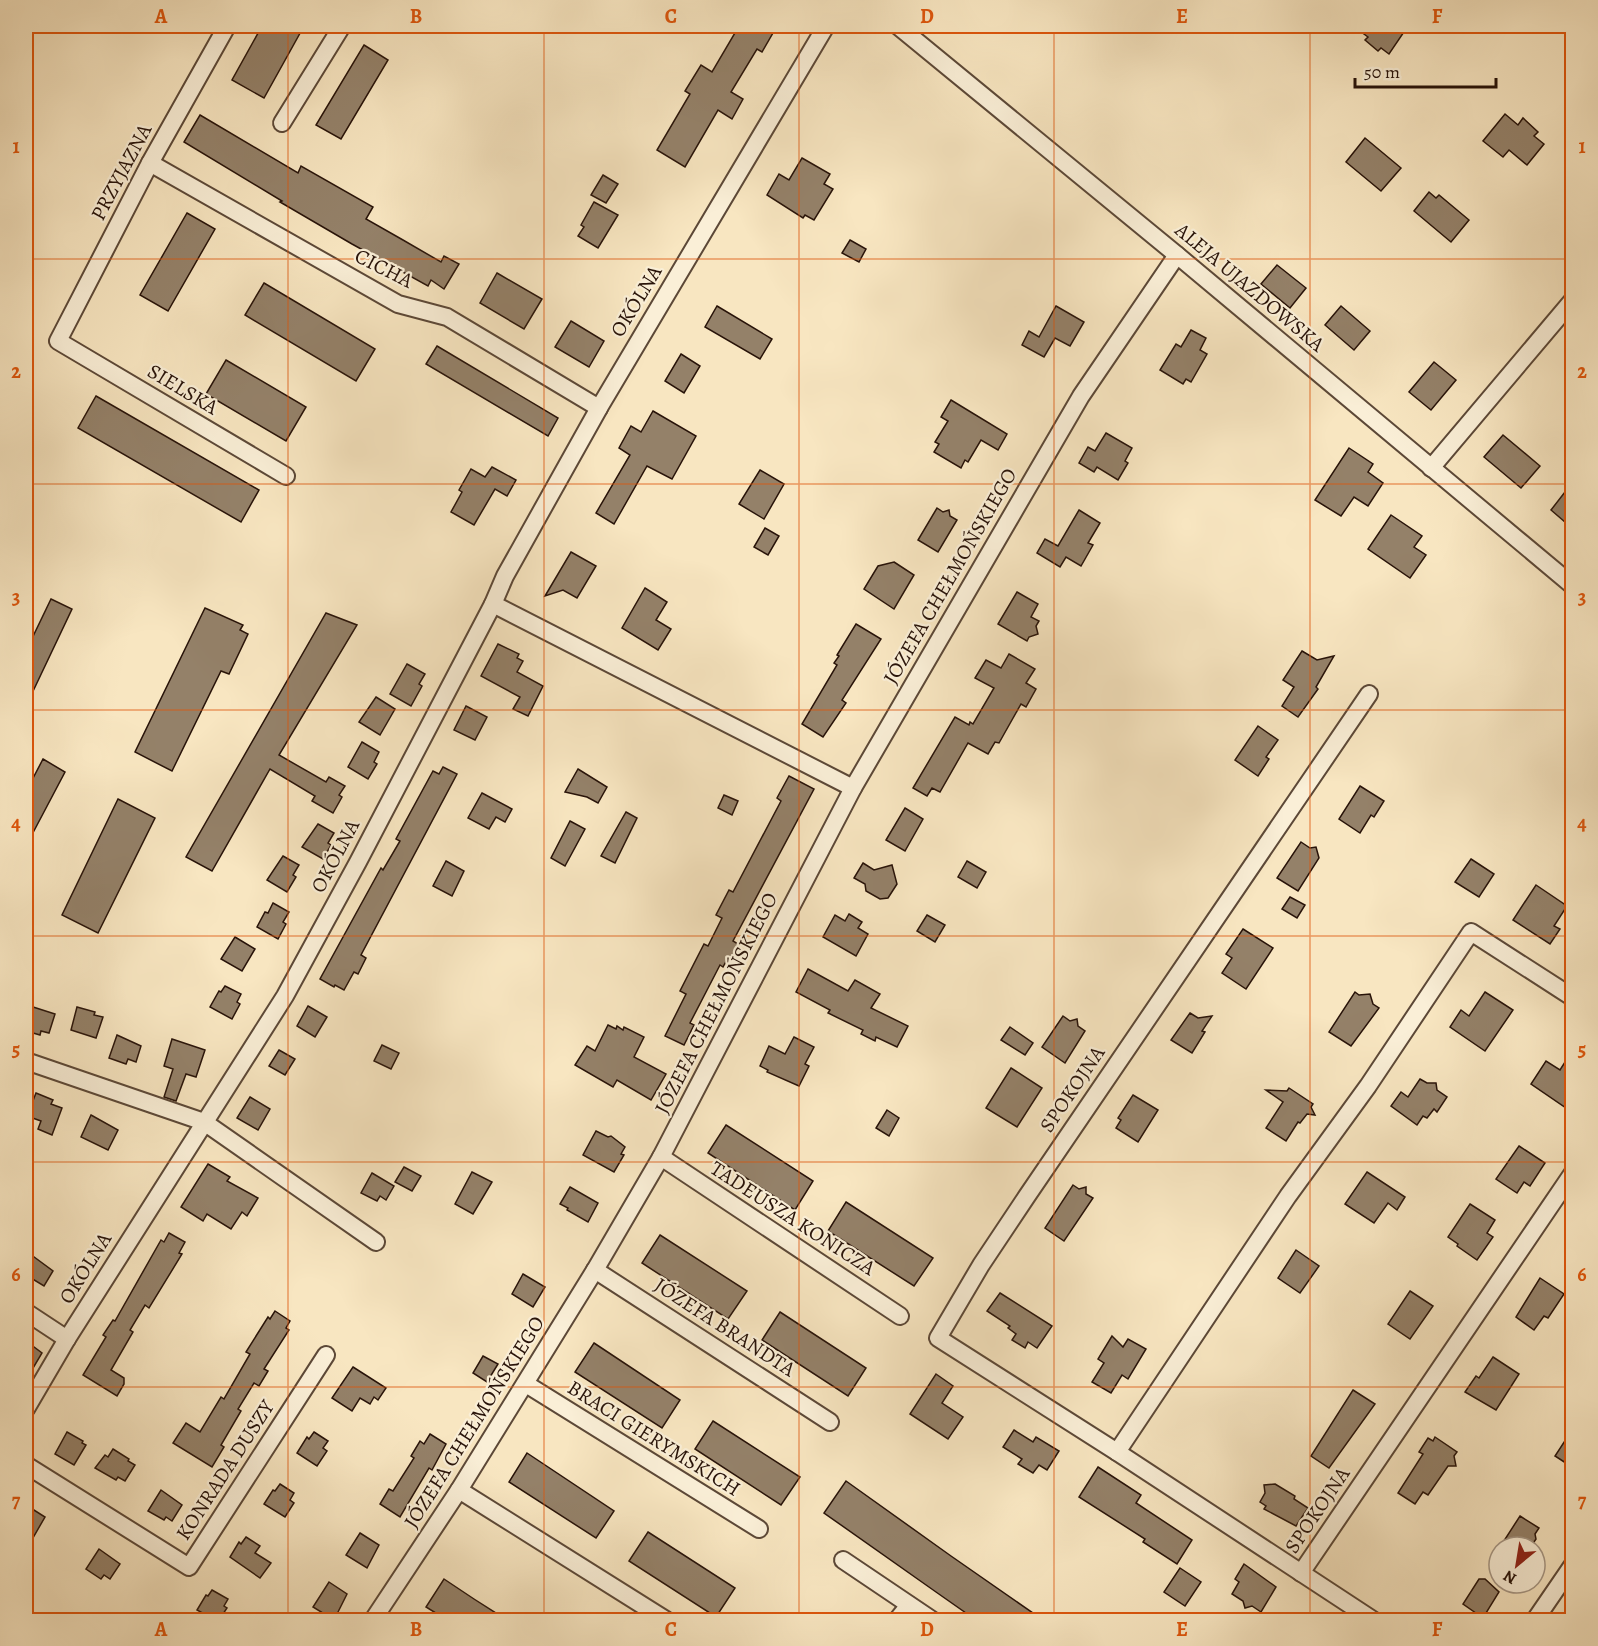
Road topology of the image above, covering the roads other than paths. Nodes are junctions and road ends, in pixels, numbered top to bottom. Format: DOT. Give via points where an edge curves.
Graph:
graph roads {
  1 [pos="227,26"];
  2 [pos="342,26"];
  3 [pos="826,26"];
  4 [pos="898,26"];
  5 [pos="282,123"];
  6 [pos="150,163"];
  7 [pos="1177,255"];
  8 [pos="1572,301"];
  9 [pos="58,341"];
  10 [pos="599,408"];
  11 [pos="1431,468"];
  12 [pos="286,476"];
  13 [pos="1572,585"];
  14 [pos="493,604"];
  15 [pos="1369,694"];
  16 [pos="853,788"];
  17 [pos="1570,990"];
  18 [pos="26,1061"];
  19 [pos="204,1122"];
  20 [pos="661,1157"];
  21 [pos="1572,1174"];
  22 [pos="376,1242"];
  23 [pos="596,1270"];
  24 [pos="26,1312"];
  25 [pos="900,1316"];
  26 [pos="67,1339"];
  27 [pos="326,1356"];
  28 [pos="526,1384"];
  29 [pos="26,1408"];
  30 [pos="830,1422"];
  31 [pos="1117,1452"];
  32 [pos="26,1465"];
  33 [pos="459,1490"];
  34 [pos="759,1530"];
  35 [pos="843,1560"];
  36 [pos="1572,1566"];
  37 [pos="1301,1573"];
  38 [pos="909,1605"];
  39 [pos="377,1619"];
  40 [pos="666,1620"];
  41 [pos="897,1620"];
  42 [pos="932,1620"];
  43 [pos="1373,1620"];
  44 [pos="1536,1620"];
  1 -- 6 [label="street, PRZYJAZNA"];
  2 -- 5 [label="street"];
  3 -- 10 [label="street, OKÓLNA"];
  4 -- 7 [label="street, ALEJA UJAZDOWSKA"];
  6 -- 9 [label="street, PRZYJAZNA"];
  6 -- 10 [label="street, CICHA" via="398,304 447,316"];
  7 -- 11 [label="street, ALEJA UJAZDOWSKA"];
  7 -- 16 [label="street, JÓZEFA CHEŁMOŃSKIEGO" via="1081,396"];
  8 -- 11 [label="street"];
  9 -- 12 [label="street, SIELSKA"];
  10 -- 14 [label="street, OKÓLNA"];
  11 -- 13 [label="street, ALEJA UJAZDOWSKA"];
  14 -- 16 [label="street"];
  14 -- 19 [label="street, OKÓLNA" via="285,996"];
  15 -- 31 [label="street, SPOKOJNA" via="1027,1196 938,1338"];
  16 -- 20 [label="street, JÓZEFA CHEŁMOŃSKIEGO"];
  17 -- 31 [label="street" via="1471,932"];
  18 -- 19 [label="street"];
  19 -- 22 [label="street"];
  19 -- 26 [label="street, OKÓLNA"];
  20 -- 23 [label="street, JÓZEFA CHEŁMOŃSKIEGO"];
  20 -- 25 [label="street, TADEUSZA KONICZA"];
  21 -- 37 [label="street, SPOKOJNA"];
  23 -- 28 [label="street, JÓZEFA CHEŁMOŃSKIEGO"];
  23 -- 30 [label="street, JÓZEFA BRANDTA"];
  24 -- 26 [label="street"];
  26 -- 29 [label="street, OKÓLNA"];
  27 -- 32 [label="street, KONRADA DUSZY" via="189,1567"];
  28 -- 33 [label="street, JÓZEFA CHEŁMOŃSKIEGO"];
  28 -- 34 [label="street, BRACI GIERYMSKICH"];
  31 -- 37 [label="street, SPOKOJNA"];
  33 -- 39 [label="street, JÓZEFA CHEŁMOŃSKIEGO"];
  33 -- 40 [label="street"];
  35 -- 38 [label="street"];
  36 -- 44 [label="street"];
  37 -- 43 [label="street, SPOKOJNA"];
  38 -- 41 [label="street"];
  38 -- 42 [label="street"];
}
